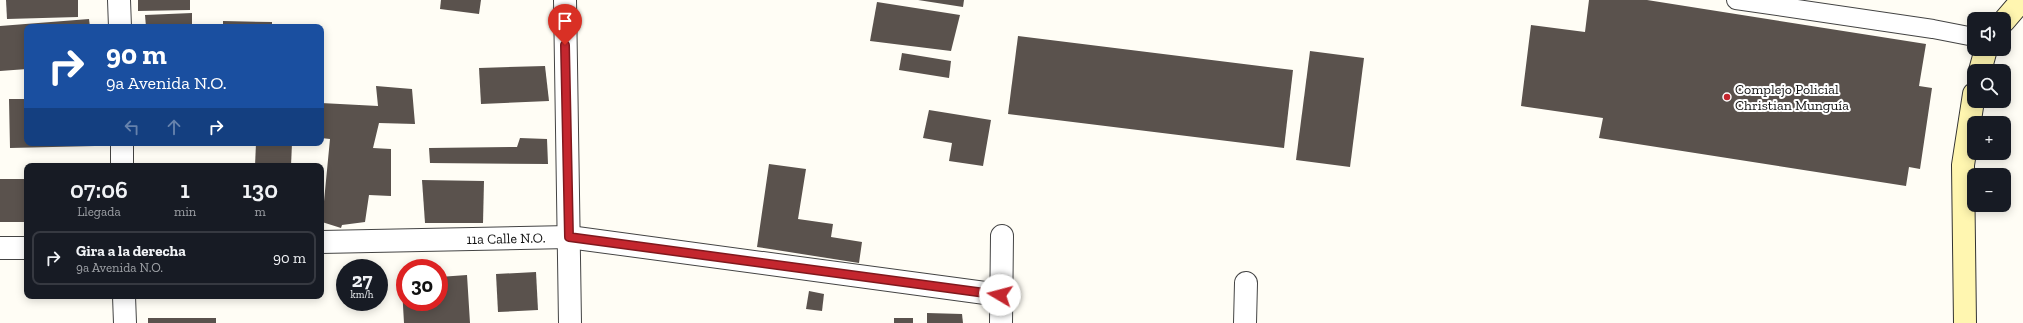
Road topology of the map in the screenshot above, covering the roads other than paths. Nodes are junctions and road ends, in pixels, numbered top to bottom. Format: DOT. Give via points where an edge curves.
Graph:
graph roads {
  1 [pos="119,0"];
  2 [pos="565,0"];
  3 [pos="1736,0"];
  4 [pos="120,24"];
  5 [pos="1967,36"];
  6 [pos="1972,108"];
  7 [pos="122,146"];
  8 [pos="122,163"];
  9 [pos="1002,236"];
  10 [pos="569,237"];
  11 [pos="324,242"];
  12 [pos="0,248"];
  13 [pos="24,248"];
  14 [pos="1246,283"];
  15 [pos="1000,295"];
  16 [pos="124,299"];
  17 [pos="125,323"];
  18 [pos="570,323"];
  19 [pos="1001,323"];
  20 [pos="1245,323"];
  21 [pos="1965,323"];
  1 -- 4 [label="street"];
  2 -- 10 [label="street"];
  3 -- 5 [label="lane"];
  6 -- 21 [label="street" via="1963,165"];
  7 -- 8 [label="street"];
  9 -- 15 [label="street"];
  10 -- 11 [label="street, 11a Calle N.O."];
  10 -- 15 [label="street, 11a Calle N.O."];
  10 -- 18 [label="street"];
  12 -- 13 [label="street"];
  14 -- 20 [label="street"];
  15 -- 19 [label="street"];
  16 -- 17 [label="street"];
}
